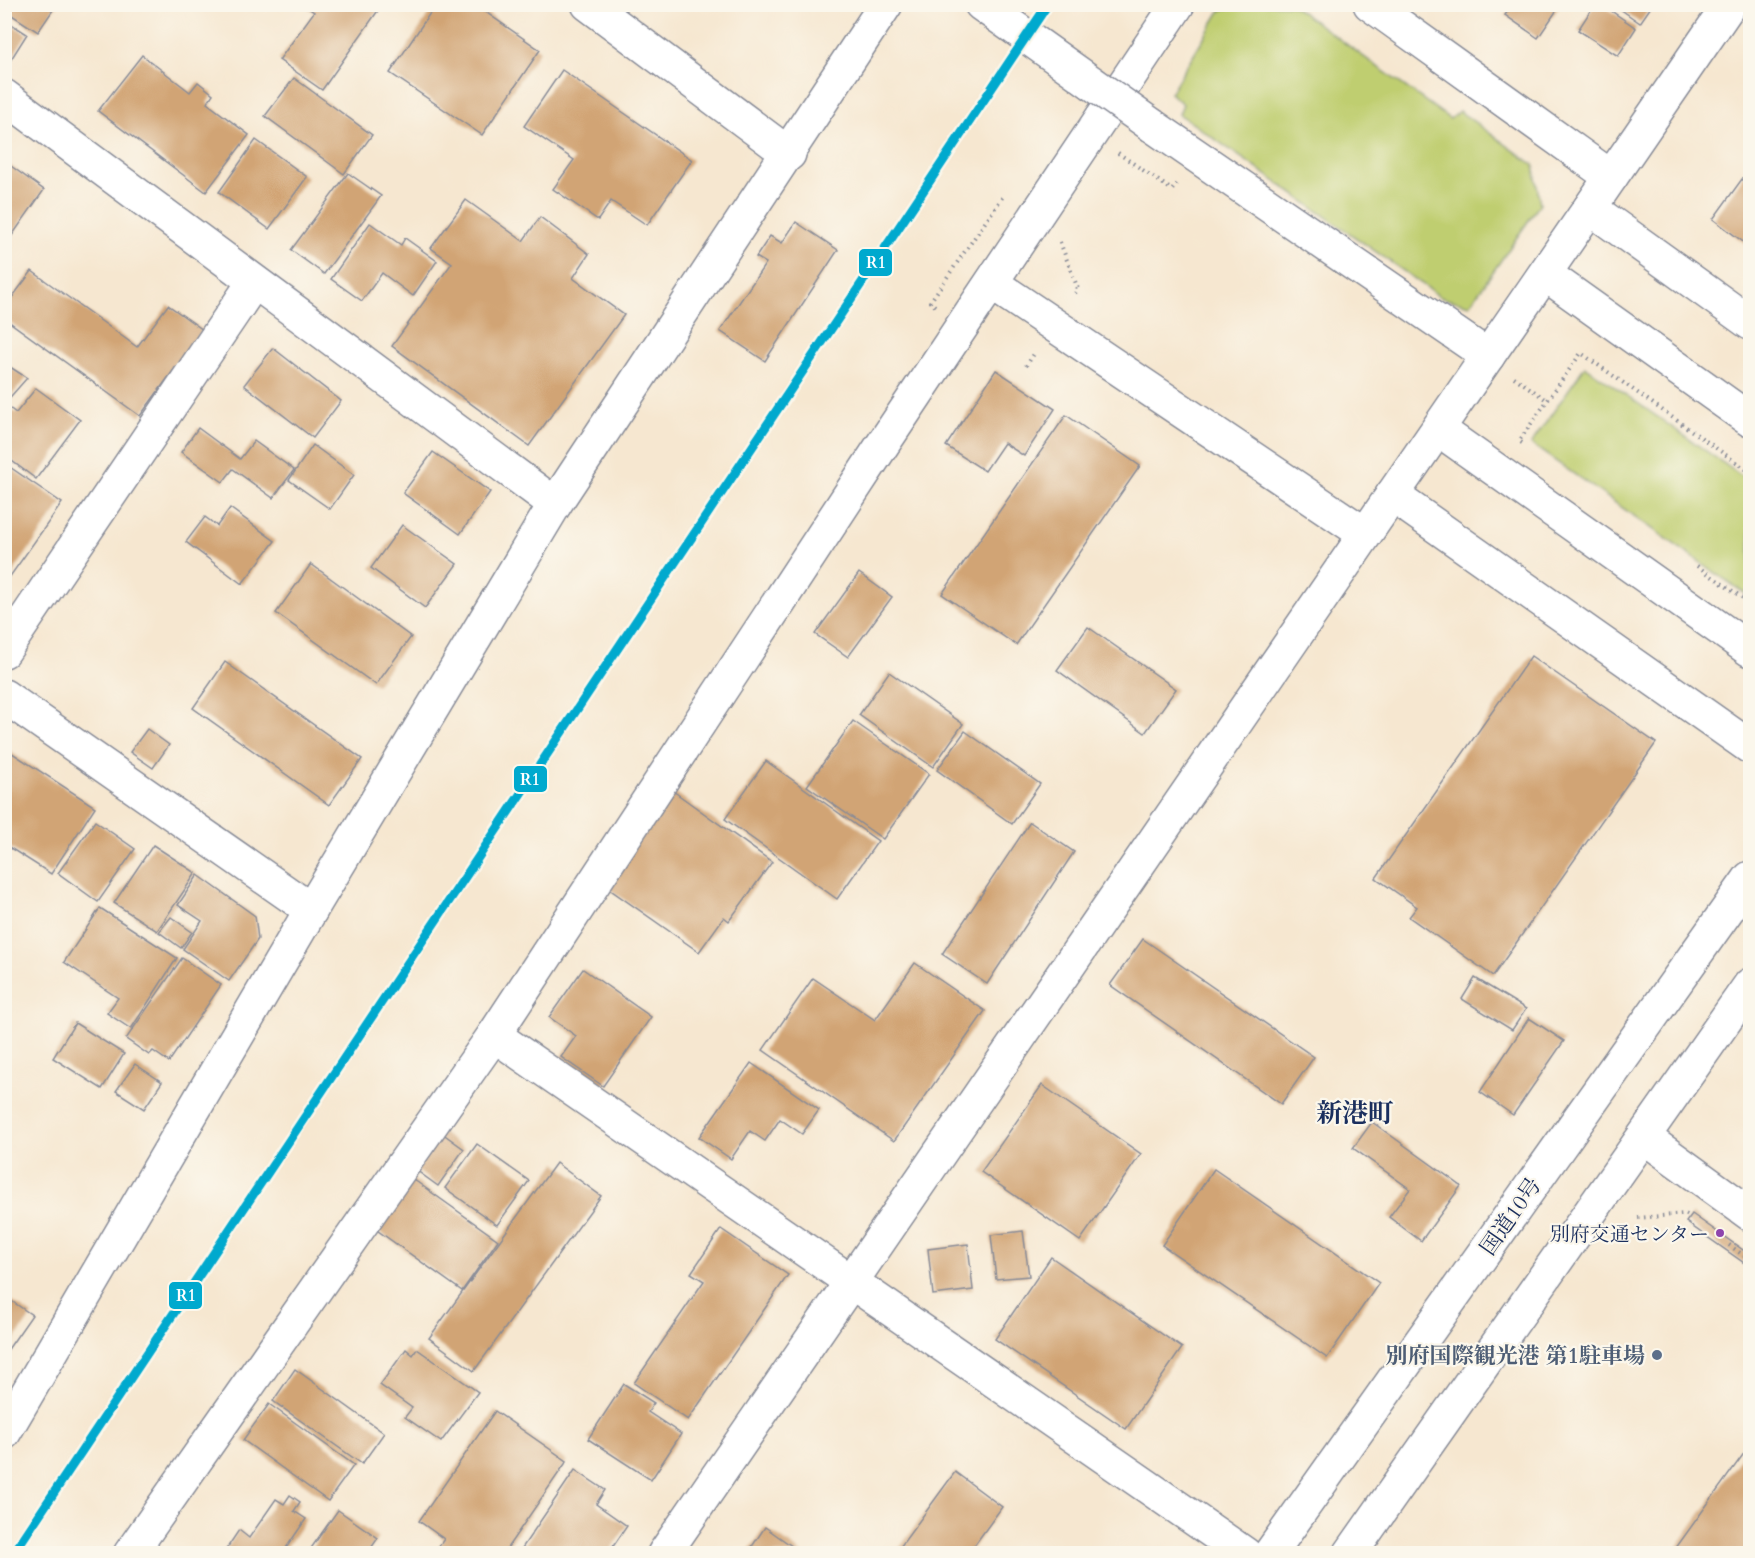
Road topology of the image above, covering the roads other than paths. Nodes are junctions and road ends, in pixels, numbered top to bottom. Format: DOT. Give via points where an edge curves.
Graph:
graph roads {
  1 [pos="588,4"];
  2 [pos="886,4"];
  3 [pos="981,4"];
  4 [pos="1178,4"];
  5 [pos="1370,4"];
  6 [pos="1730,4"];
  7 [pos="4,96"];
  8 [pos="789,154"];
  9 [pos="1611,177"];
  10 [pos="1590,208"];
  11 [pos="1545,274"];
  12 [pos="254,282"];
  13 [pos="993,284"];
  14 [pos="1750,323"];
  15 [pos="1500,366"];
  16 [pos="1750,420"];
  17 [pos="1438,429"];
  18 [pos="1392,495"];
  19 [pos="555,504"];
  20 [pos="1365,534"];
  21 [pos="1750,650"];
  22 [pos="4,651"];
  23 [pos="4,696"];
  24 [pos="1750,747"];
  25 [pos="1750,878"];
  26 [pos="311,910"];
  27 [pos="1750,985"];
  28 [pos="495,1035"];
  29 [pos="1644,1137"];
  30 [pos="1750,1214"];
  31 [pos="850,1282"];
  32 [pos="4,1433"];
  33 [pos="130,1554"];
  34 [pos="664,1554"];
  35 [pos="1245,1554"];
  36 [pos="1270,1554"];
  37 [pos="1350,1554"];
  1 -- 8 [label="main road"];
  2 -- 8 [label="main road"];
  3 -- 15 [label="main road, bridge"];
  4 -- 13 [label="main road"];
  5 -- 9 [label="main road"];
  6 -- 9 [label="main road"];
  7 -- 12 [label="main road"];
  8 -- 19 [label="main road"];
  9 -- 10 [label="main road"];
  10 -- 11 [label="main road"];
  10 -- 14 [label="main road"];
  11 -- 15 [label="main road"];
  11 -- 16 [label="main road"];
  12 -- 19 [label="main road"];
  12 -- 22 [label="main road"];
  13 -- 20 [label="main road"];
  13 -- 28 [label="main road" via="874,457"];
  15 -- 17 [label="main road"];
  17 -- 18 [label="main road"];
  17 -- 21 [label="main road"];
  18 -- 20 [label="main road"];
  18 -- 24 [label="main road"];
  19 -- 26 [label="main road"];
  20 -- 31 [label="main road"];
  23 -- 26 [label="main road"];
  25 -- 36 [label="main road, 国道10号"];
  26 -- 32 [label="main road"];
  27 -- 29 [label="main road"];
  28 -- 31 [label="main road"];
  28 -- 33 [label="main road"];
  29 -- 30 [label="main road"];
  29 -- 37 [label="main road"];
  31 -- 34 [label="main road"];
  31 -- 35 [label="main road"];
}
